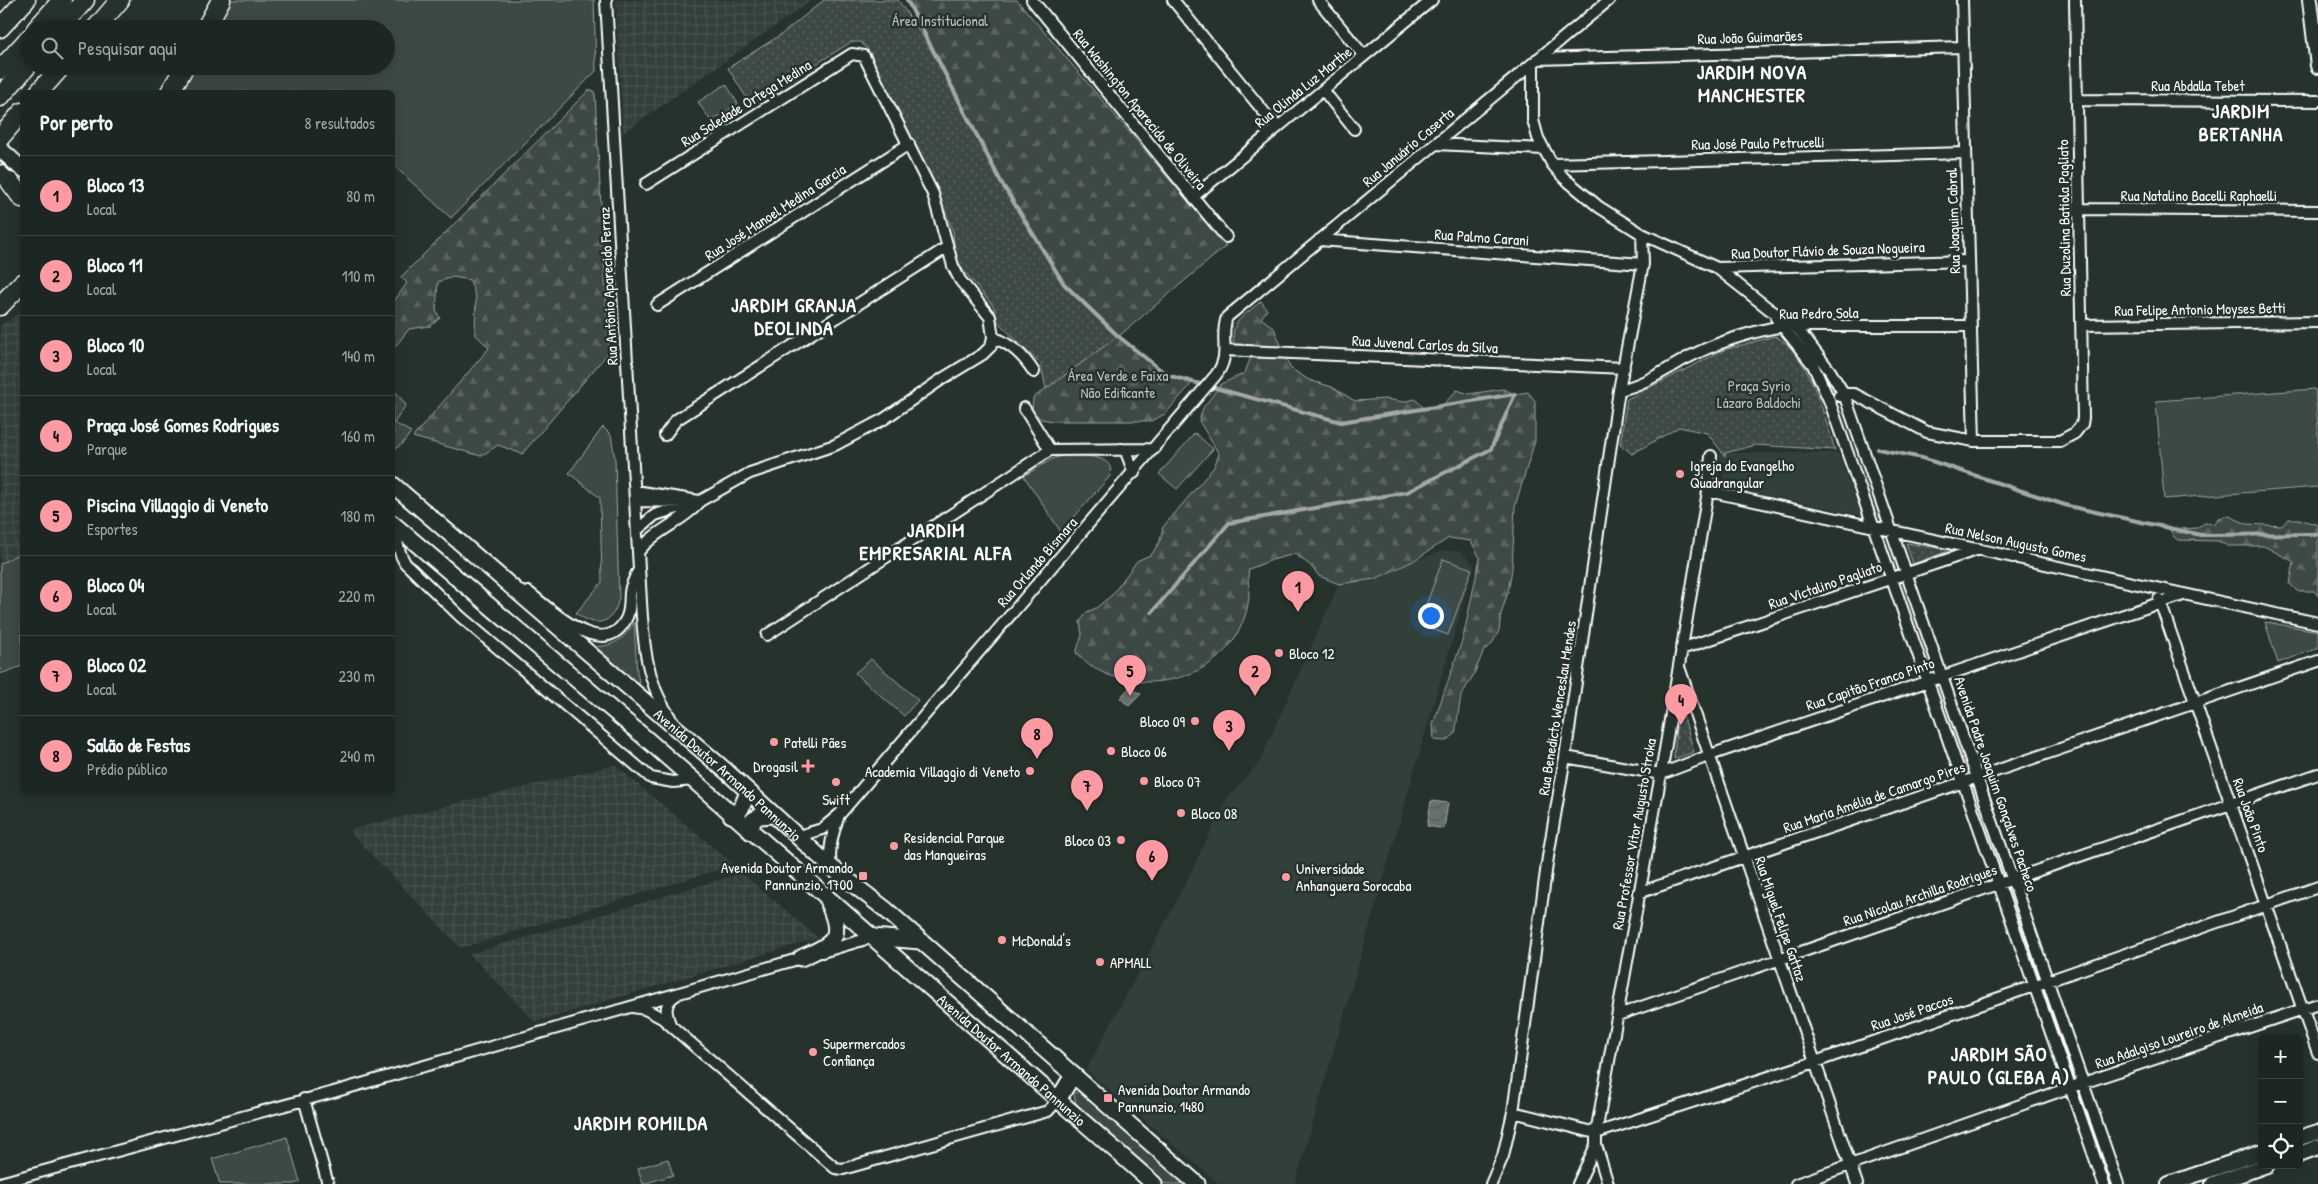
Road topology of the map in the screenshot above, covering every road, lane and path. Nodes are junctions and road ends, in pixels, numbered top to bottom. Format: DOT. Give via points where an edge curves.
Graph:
graph roads {
  1 [pos="26,0"];
  2 [pos="62,0"];
  3 [pos="84,0"];
  4 [pos="120,0"];
  5 [pos="212,0"];
  6 [pos="221,0"];
  7 [pos="606,0"];
  8 [pos="1032,0"];
  9 [pos="1173,0"];
  10 [pos="1318,0"];
  11 [pos="1432,0"];
  12 [pos="1609,0"];
  13 [pos="1962,0"];
  14 [pos="2075,0"];
  15 [pos="2310,0"];
  16 [pos="44,20"];
  17 [pos="67,20"];
  18 [pos="103,20"];
  19 [pos="209,20"];
  20 [pos="210,20"];
  21 [pos="0,28"];
  22 [pos="1963,46"];
  23 [pos="20,48"];
  24 [pos="1364,56"];
  25 [pos="1535,61"];
  26 [pos="2318,66"];
  27 [pos="0,70"];
  28 [pos="20,74"];
  29 [pos="54,75"];
  30 [pos="180,75"];
  31 [pos="42,90"];
  32 [pos="171,90"];
  33 [pos="1323,90"];
  34 [pos="0,96"];
  35 [pos="2077,100"];
  36 [pos="2318,101"];
  37 [pos="20,114"];
  38 [pos="1277,128"];
  39 [pos="1354,129"];
  40 [pos="0,138"];
  41 [pos="909,144"];
  42 [pos="1435,144"];
  43 [pos="0,149"];
  44 [pos="1543,150"];
  45 [pos="1966,153"];
  46 [pos="1552,164"];
  47 [pos="14,179"];
  48 [pos="646,184"];
  49 [pos="20,193"];
  50 [pos="1193,197"];
  51 [pos="2079,209"];
  52 [pos="2318,211"];
  53 [pos="1642,234"];
  54 [pos="1226,237"];
  55 [pos="1319,240"];
  56 [pos="946,248"];
  57 [pos="1969,261"];
  58 [pos="1643,264"];
  59 [pos="1717,268"];
  60 [pos="20,285"];
  61 [pos="20,294"];
  62 [pos="657,305"];
  63 [pos="0,306"];
  64 [pos="1768,309"];
  65 [pos="1227,317"];
  66 [pos="2318,322"];
  67 [pos="2082,325"];
  68 [pos="1783,326"];
  69 [pos="1971,326"];
  70 [pos="1796,327"];
  71 [pos="993,337"];
  72 [pos="1226,350"];
  73 [pos="1624,368"];
  74 [pos="1034,372"];
  75 [pos="1619,390"];
  76 [pos="1844,394"];
  77 [pos="1829,400"];
  78 [pos="1024,408"];
  79 [pos="665,436"];
  80 [pos="1974,441"];
  81 [pos="1121,449"];
  82 [pos="1050,450"];
  83 [pos="1154,450"];
  84 [pos="1711,456"];
  85 [pos="1134,473"];
  86 [pos="396,491"];
  87 [pos="1708,491"];
  88 [pos="635,496"];
  89 [pos="700,501"];
  90 [pos="395,525"];
  91 [pos="1874,527"];
  92 [pos="636,530"];
  93 [pos="1892,530"];
  94 [pos="1979,549"];
  95 [pos="638,552"];
  96 [pos="477,556"];
  97 [pos="639,569"];
  98 [pos="1906,574"];
  99 [pos="1892,578"];
  100 [pos="2155,588"];
  101 [pos="2183,595"];
  102 [pos="2161,604"];
  103 [pos="2318,623"];
  104 [pos="767,635"];
  105 [pos="1681,649"];
  106 [pos="2318,660"];
  107 [pos="1678,665"];
  108 [pos="1942,676"];
  109 [pos="1928,680"];
  110 [pos="2195,702"];
  111 [pos="682,734"];
  112 [pos="1709,755"];
  113 [pos="1565,757"];
  114 [pos="1661,774"];
  115 [pos="2318,774"];
  116 [pos="1978,777"];
  117 [pos="693,780"];
  118 [pos="1964,782"];
  119 [pos="748,792"];
  120 [pos="2231,804"];
  121 [pos="840,814"];
  122 [pos="731,815"];
  123 [pos="773,815"];
  124 [pos="751,832"];
  125 [pos="799,836"];
  126 [pos="1744,857"];
  127 [pos="831,868"];
  128 [pos="2013,879"];
  129 [pos="1999,884"];
  130 [pos="2318,887"];
  131 [pos="1638,893"];
  132 [pos="825,897"];
  133 [pos="2267,905"];
  134 [pos="873,937"];
  135 [pos="920,941"];
  136 [pos="801,958"];
  137 [pos="1779,959"];
  138 [pos="2048,980"];
  139 [pos="2034,984"];
  140 [pos="682,992"];
  141 [pos="2318,1004"];
  142 [pos="630,1006"];
  143 [pos="2303,1009"];
  144 [pos="1618,1015"];
  145 [pos="670,1025"];
  146 [pos="2318,1053"];
  147 [pos="1815,1062"];
  148 [pos="1073,1075"];
  149 [pos="2083,1083"];
  150 [pos="2070,1087"];
  151 [pos="304,1099"];
  152 [pos="1058,1100"];
  153 [pos="1513,1112"];
  154 [pos="2318,1132"];
  155 [pos="1596,1133"];
  156 [pos="2303,1137"];
  157 [pos="1596,1145"];
  158 [pos="2318,1147"];
  159 [pos="2258,1153"];
  160 [pos="2303,1153"];
  161 [pos="1850,1165"];
  162 [pos="2258,1168"];
  163 [pos="0,1183"];
  164 [pos="328,1184"];
  165 [pos="1154,1184"];
  166 [pos="1197,1184"];
  167 [pos="1491,1184"];
  168 [pos="1578,1184"];
  169 [pos="1608,1184"];
  170 [pos="1796,1184"];
  171 [pos="1856,1184"];
  172 [pos="2104,1184"];
  173 [pos="2118,1184"];
  174 [pos="2169,1184"];
  175 [pos="2213,1184"];
  1 -- 21 [label="highway"];
  2 -- 16 [label="highway"];
  3 -- 17 [label="highway"];
  4 -- 18 [label="highway"];
  5 -- 19 [label="highway"];
  6 -- 20 [label="highway"];
  7 -- 88 [label="street, Rua Antônio Aparecido Ferraz"];
  8 -- 50 [label="street, Rua Washington Aparecido de Oliveira"];
  9 -- 38 [label="street"];
  10 -- 24 [label="street"];
  11 -- 24 [label="street, Rua Olinda Luz Marthe"];
  12 -- 25 [label="street, Rua Januário Caserta"];
  13 -- 22 [label="street, Rua Joaquim Cabral"];
  14 -- 35 [label="street, Rua Duzolina Batiola Pagliato"];
  15 -- 26 [label="street"];
  22 -- 25 [label="street, Rua João Guimarães"];
  22 -- 45 [label="street, Rua Joaquim Cabral"];
  23 -- 27 [label="highway"];
  24 -- 33 [label="street, Rua Olinda Luz Marthe"];
  25 -- 42 [label="street, Rua Januário Caserta"];
  25 -- 44 [label="street, Avenida Padre Joaquim Gonçalves Pacheco" via="1533,120"];
  28 -- 34 [label="highway"];
  29 -- 31 [label="highway"];
  30 -- 32 [label="highway"];
  33 -- 38 [label="street, Rua Olinda Luz Marthe"];
  33 -- 39 [label="street"];
  35 -- 36 [label="street, Rua Abdalla Tebet"];
  35 -- 51 [label="street, Rua Duzolina Batiola Pagliato"];
  37 -- 40 [label="highway"];
  38 -- 50 [label="street, Rua Olinda Luz Marthe"];
  41 -- 48 [label="street, Rua Soledade Ortega Medina" via="864,56 852,54"];
  41 -- 56 [label="street" via="933,194"];
  41 -- 62 [label="street, Rua José Manoel Medina Garcia"];
  42 -- 44 [label="street"];
  42 -- 55 [label="street, Rua Januário Caserta"];
  43 -- 47 [label="main road"];
  44 -- 46 [label="street, Avenida Padre Joaquim Gonçalves Pacheco"];
  45 -- 46 [label="street, Rua José Paulo Petrucelli"];
  45 -- 57 [label="street, Rua Joaquim Cabral"];
  46 -- 53 [label="street, Avenida Padre Joaquim Gonçalves Pacheco" via="1599,207"];
  47 -- 49 [label="highway"];
  50 -- 54 [label="street, Rua Washington Aparecido de Oliveira"];
  51 -- 52 [label="street, Rua Natalino Bacelli Raphaelli"];
  51 -- 67 [label="street, Rua Duzolina Batiola Pagliato"];
  53 -- 58 [label="street, Rua Benedicto Wenceslau Mendes"];
  53 -- 59 [label="street, Avenida Padre Joaquim Gonçalves Pacheco"];
  55 -- 58 [label="street, Rua Palmo Carani"];
  55 -- 65 [label="street, Rua Januário Caserta"];
  56 -- 71 [label="street" via="960,280 990,317"];
  56 -- 79 [label="street" via="676,420"];
  57 -- 59 [label="street, Rua Doutor Flávio de Souza Nogueira"];
  57 -- 69 [label="street, Rua Joaquim Cabral"];
  58 -- 73 [label="street, Rua Benedicto Wenceslau Mendes"];
  59 -- 64 [label="street, Avenida Padre Joaquim Gonçalves Pacheco"];
  60 -- 63 [label="highway"];
  61 -- 63 [label="highway"];
  64 -- 68 [label="street, Avenida Padre Joaquim Gonçalves Pacheco"];
  64 -- 70 [label="street, Avenida Padre Joaquim Gonçalves Pacheco"];
  65 -- 72 [label="street, Rua Orlando Bismara" via="1224,324"];
  66 -- 67 [label="street, Rua Felipe Antonio Moyses Betti"];
  67 -- 80 [label="street, Rua Duzolina Batiola Pagliato" via="2083,418 2075,433 2060,441"];
  68 -- 70 [label="street, Rua Pedro Sola"];
  68 -- 75 [label="street, Rua Pedro Sola" via="1726,342 1687,358 1631,388"];
  68 -- 77 [label="street, Avenida Padre Joaquim Gonçalves Pacheco" via="1813,366"];
  69 -- 70 [label="street, Rua Pedro Sola"];
  69 -- 80 [label="street, Rua Joaquim Cabral"];
  70 -- 76 [label="street, Avenida Padre Joaquim Gonçalves Pacheco"];
  71 -- 74 [label="street" via="1024,355"];
  71 -- 89 [label="street" via="991,346 983,354 884,419 835,445 750,473"];
  72 -- 73 [label="street, Rua Juvenal Carlos da Silva"];
  72 -- 83 [label="street, Rua Orlando Bismara" via="1222,368"];
  73 -- 75 [label="street, Rua Benedicto Wenceslau Mendes"];
  75 -- 113 [label="street, Rua Benedicto Wenceslau Mendes"];
  76 -- 77 [label="street"];
  76 -- 80 [label="street" via="1854,394 1927,432"];
  76 -- 93 [label="street, Avenida Padre Joaquim Gonçalves Pacheco"];
  77 -- 91 [label="street, Avenida Padre Joaquim Gonçalves Pacheco"];
  78 -- 82 [label="street"];
  81 -- 82 [label="street"];
  81 -- 83 [label="street"];
  81 -- 85 [label="street" via="1126,452"];
  82 -- 104 [label="street"];
  83 -- 85 [label="street, Rua Orlando Bismara"];
  84 -- 87 [label="street, Rua Professor Vitor Augusto Stroka"];
  85 -- 121 [label="street, Rua Orlando Bismara"];
  86 -- 96 [label="main road, Avenida Doutor Armando Pannunzio"];
  87 -- 91 [label="street, Rua Nelson Augusto Gomes"];
  87 -- 105 [label="street, Rua Professor Vitor Augusto Stroka"];
  88 -- 89 [label="street"];
  88 -- 92 [label="street, Rua Antônio Aparecido Ferraz"];
  89 -- 92 [label="street" via="655,515"];
  89 -- 95 [label="street" via="686,516 646,541"];
  90 -- 117 [label="main road, Avenida Doutor Armando Pannunzio"];
  90 -- 117 [label="street" via="396,540 406,563 461,617 651,778 673,782"];
  91 -- 93 [label="street, Rua Nelson Augusto Gomes"];
  91 -- 99 [label="street, Avenida Padre Joaquim Gonçalves Pacheco"];
  92 -- 95 [label="street, Rua Antônio Aparecido Ferraz"];
  93 -- 94 [label="street, Rua Nelson Augusto Gomes"];
  93 -- 98 [label="street, Avenida Padre Joaquim Gonçalves Pacheco"];
  94 -- 98 [label="street, Rua Victalino Pagliato"];
  94 -- 100 [label="street, Rua Nelson Augusto Gomes"];
  95 -- 97 [label="street, Rua Antônio Aparecido Ferraz"];
  96 -- 97 [label="street, Rua Antônio Aparecido Ferraz" via="583,632 597,637 617,632 626,621 631,588"];
  96 -- 111 [label="main road, Avenida Doutor Armando Pannunzio"];
  97 -- 111 [label="street, Rua Antônio Aparecido Ferraz" via="650,674 658,699"];
  98 -- 99 [label="street, Rua Victalino Pagliato"];
  98 -- 108 [label="street, Avenida Padre Joaquim Gonçalves Pacheco"];
  99 -- 105 [label="street, Rua Victalino Pagliato"];
  99 -- 109 [label="street, Avenida Padre Joaquim Gonçalves Pacheco"];
  100 -- 101 [label="street, Rua Nelson Augusto Gomes"];
  100 -- 102 [label="street, Rua João Pinto"];
  101 -- 102 [label="street, Rua Capitão Franco Pinto"];
  101 -- 103 [label="street, Rua Nelson Augusto Gomes"];
  102 -- 108 [label="street, Rua Capitão Franco Pinto"];
  102 -- 110 [label="street, Rua João Pinto"];
  105 -- 107 [label="street, Rua Professor Vitor Augusto Stroka"];
  106 -- 110 [label="street, Rua Maria Amélia de Camargo Pires"];
  107 -- 112 [label="street, Rua Miguel Felipe Gattaz"];
  107 -- 114 [label="street, Rua Professor Vitor Augusto Stroka"];
  108 -- 109 [label="street, Rua Capitão Franco Pinto"];
  108 -- 116 [label="street, Avenida Padre Joaquim Gonçalves Pacheco"];
  109 -- 112 [label="street, Rua Capitão Franco Pinto"];
  109 -- 118 [label="street, Avenida Padre Joaquim Gonçalves Pacheco"];
  110 -- 116 [label="street, Rua Maria Amélia de Camargo Pires"];
  110 -- 120 [label="street, Rua João Pinto"];
  111 -- 119 [label="main road, Avenida Doutor Armando Pannunzio"];
  112 -- 114 [label="street, Rua Capitão Franco Pinto"];
  112 -- 126 [label="street, Rua Miguel Felipe Gattaz"];
  113 -- 114 [label="street"];
  113 -- 153 [label="street, Rua Benedicto Wenceslau Mendes"];
  114 -- 131 [label="street, Rua Professor Vitor Augusto Stroka"];
  115 -- 120 [label="street, Rua Nicolau Archilla Rodrigues"];
  116 -- 118 [label="street, Rua Maria Amélia de Camargo Pires"];
  116 -- 128 [label="street, Avenida Padre Joaquim Gonçalves Pacheco"];
  117 -- 122 [label="main road, Avenida Doutor Armando Pannunzio"];
  118 -- 126 [label="street, Rua Maria Amélia de Camargo Pires"];
  118 -- 129 [label="street, Avenida Padre Joaquim Gonçalves Pacheco"];
  119 -- 122 [label="main road" via="741,809"];
  119 -- 123 [label="main road, Avenida Doutor Armando Pannunzio"];
  120 -- 128 [label="street, Rua Nicolau Archilla Rodrigues"];
  120 -- 133 [label="street, Rua João Pinto"];
  121 -- 125 [label="street, Rua Orlando Bismara" via="822,829"];
  121 -- 127 [label="street, Rua Orlando Bismara" via="831,837"];
  122 -- 124 [label="main road, Avenida Doutor Armando Pannunzio"];
  123 -- 124 [label="main road" via="754,820"];
  123 -- 125 [label="main road, Avenida Doutor Armando Pannunzio"];
  124 -- 132 [label="main road, Avenida Doutor Armando Pannunzio"];
  125 -- 127 [label="main road, Avenida Doutor Armando Pannunzio"];
  126 -- 131 [label="street, Rua Maria Amélia de Camargo Pires"];
  126 -- 137 [label="street, Rua Miguel Felipe Gattaz"];
  127 -- 135 [label="main road, Avenida Doutor Armando Pannunzio"];
  128 -- 129 [label="street, Rua Nicolau Archilla Rodrigues"];
  128 -- 138 [label="street, Avenida Padre Joaquim Gonçalves Pacheco"];
  129 -- 137 [label="street, Rua Nicolau Archilla Rodrigues"];
  129 -- 139 [label="street, Avenida Padre Joaquim Gonçalves Pacheco"];
  130 -- 133 [label="street, Rua José Paccos"];
  131 -- 144 [label="street, Rua Professor Vitor Augusto Stroka"];
  132 -- 134 [label="main road, Avenida Doutor Armando Pannunzio"];
  132 -- 136 [label="main road" via="836,921 835,933 829,943"];
  133 -- 138 [label="street, Rua José Paccos"];
  133 -- 143 [label="street, Rua João Pinto"];
  134 -- 135 [label="main road"];
  134 -- 136 [label="street"];
  134 -- 152 [label="main road, Avenida Doutor Armando Pannunzio"];
  135 -- 148 [label="main road, Avenida Doutor Armando Pannunzio"];
  136 -- 140 [label="street"];
  137 -- 144 [label="street, Rua Nicolau Archilla Rodrigues"];
  137 -- 147 [label="street, Rua Miguel Felipe Gattaz"];
  138 -- 139 [label="street, Rua José Paccos"];
  138 -- 149 [label="street, Avenida Padre Joaquim Gonçalves Pacheco"];
  139 -- 147 [label="street, Rua José Paccos"];
  139 -- 150 [label="street, Avenida Padre Joaquim Gonçalves Pacheco"];
  140 -- 142 [label="street"];
  140 -- 145 [label="street" via="666,1006"];
  141 -- 143 [label="street, Rua Adalgiso Loureiro de Almeida"];
  142 -- 145 [label="street" via="645,1009"];
  142 -- 151 [label="street"];
  143 -- 146 [label="street, Rua João Pinto"];
  143 -- 149 [label="street, Rua Adalgiso Loureiro de Almeida"];
  144 -- 155 [label="street, Rua Professor Vitor Augusto Stroka"];
  145 -- 152 [label="street" via="835,1168 843,1169 1048,1111"];
  147 -- 155 [label="street, Rua José Paccos"];
  147 -- 161 [label="street, Rua Miguel Felipe Gattaz"];
  148 -- 152 [label="main road"];
  148 -- 166 [label="main road, Avenida Doutor Armando Pannunzio"];
  149 -- 150 [label="street, Rua Adalgiso Loureiro de Almeida"];
  149 -- 173 [label="street, Avenida Padre Joaquim Gonçalves Pacheco"];
  150 -- 161 [label="street, Rua Adalgiso Loureiro de Almeida"];
  150 -- 172 [label="street, Avenida Padre Joaquim Gonçalves Pacheco"];
  151 -- 163 [label="street"];
  151 -- 164 [label="street"];
  152 -- 165 [label="main road, Avenida Doutor Armando Pannunzio"];
  153 -- 155 [label="street"];
  153 -- 167 [label="street, Rua Benedicto Wenceslau Mendes" via="1503,1156"];
  154 -- 156 [label="street"];
  155 -- 157 [label="street, Rua Professor Vitor Augusto Stroka"];
  157 -- 168 [label="street, Rua Professor Vitor Augusto Stroka"];
  157 -- 169 [label="street"];
  158 -- 160 [label="street"];
  159 -- 174 [label="street"];
  161 -- 170 [label="street, Rua Adalgiso Loureiro de Almeida"];
  161 -- 171 [label="street, Rua Miguel Felipe Gattaz"];
  162 -- 175 [label="street"];
}
